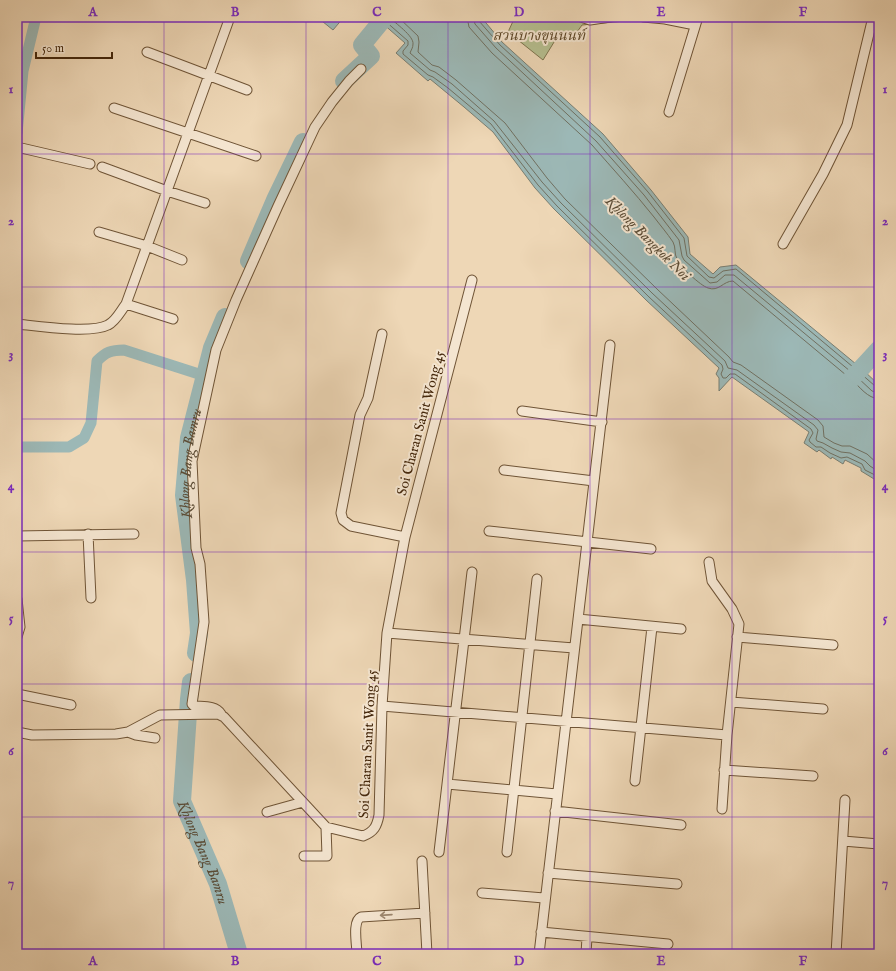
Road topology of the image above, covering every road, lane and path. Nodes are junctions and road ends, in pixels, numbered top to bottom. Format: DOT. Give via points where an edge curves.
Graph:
graph roads {
  1 [pos="581,17"];
  2 [pos="610,17"];
  3 [pos="643,17"];
  4 [pos="873,17"];
  5 [pos="227,18"];
  6 [pos="696,21"];
  7 [pos="147,52"];
  8 [pos="361,69"];
  9 [pos="208,76"];
  10 [pos="247,90"];
  11 [pos="114,108"];
  12 [pos="669,112"];
  13 [pos="188,133"];
  14 [pos="17,146"];
  15 [pos="256,156"];
  16 [pos="90,164"];
  17 [pos="102,167"];
  18 [pos="167,191"];
  19 [pos="205,202"];
  20 [pos="99,232"];
  21 [pos="783,244"];
  22 [pos="147,246"];
  23 [pos="182,260"];
  24 [pos="472,280"];
  25 [pos="126,304"];
  26 [pos="173,319"];
  27 [pos="17,324"];
  28 [pos="382,334"];
  29 [pos="610,345"];
  30 [pos="522,410"];
  31 [pos="602,422"];
  32 [pos="504,470"];
  33 [pos="594,481"];
  34 [pos="489,531"];
  35 [pos="88,534"];
  36 [pos="134,534"];
  37 [pos="17,536"];
  38 [pos="405,537"];
  39 [pos="588,541"];
  40 [pos="651,549"];
  41 [pos="710,562"];
  42 [pos="472,572"];
  43 [pos="537,579"];
  44 [pos="91,598"];
  45 [pos="17,599"];
  46 [pos="578,619"];
  47 [pos="652,627"];
  48 [pos="681,629"];
  49 [pos="387,633"];
  50 [pos="17,637"];
  51 [pos="737,637"];
  52 [pos="465,639"];
  53 [pos="530,644"];
  54 [pos="833,645"];
  55 [pos="574,648"];
  56 [pos="17,694"];
  57 [pos="732,702"];
  58 [pos="71,705"];
  59 [pos="382,706"];
  60 [pos="823,710"];
  61 [pos="456,712"];
  62 [pos="220,715"];
  63 [pos="522,718"];
  64 [pos="565,722"];
  65 [pos="641,728"];
  66 [pos="17,732"];
  67 [pos="128,732"];
  68 [pos="727,735"];
  69 [pos="155,738"];
  70 [pos="724,770"];
  71 [pos="813,776"];
  72 [pos="635,780"];
  73 [pos="447,784"];
  74 [pos="514,790"];
  75 [pos="557,794"];
  76 [pos="845,800"];
  77 [pos="303,802"];
  78 [pos="722,809"];
  79 [pos="555,811"];
  80 [pos="267,812"];
  81 [pos="681,825"];
  82 [pos="326,827"];
  83 [pos="843,841"];
  84 [pos="879,844"];
  85 [pos="439,852"];
  86 [pos="507,852"];
  87 [pos="304,856"];
  88 [pos="422,861"];
  89 [pos="548,873"];
  90 [pos="677,884"];
  91 [pos="482,893"];
  92 [pos="544,898"];
  93 [pos="425,913"];
  94 [pos="541,932"];
  95 [pos="587,937"];
  96 [pos="668,944"];
  97 [pos="357,954"];
  98 [pos="427,954"];
  99 [pos="538,954"];
  100 [pos="586,954"];
  101 [pos="836,954"];
  1 -- 2 [label="street" via="590,20"];
  3 -- 6 [label="street"];
  4 -- 21 [label="street" via="847,125 823,174"];
  5 -- 9 [label="street"];
  6 -- 12 [label="street"];
  7 -- 9 [label="street"];
  8 -- 62 [label="street" via="332,102 315,127 236,300 216,350 205,398 192,461 196,548 200,564 204,622 192,704 218,710"];
  9 -- 10 [label="street"];
  9 -- 13 [label="street"];
  11 -- 13 [label="street"];
  13 -- 15 [label="street"];
  13 -- 18 [label="street"];
  14 -- 16 [label="street"];
  17 -- 18 [label="street"];
  18 -- 19 [label="street"];
  18 -- 22 [label="street"];
  20 -- 22 [label="street"];
  22 -- 23 [label="street"];
  22 -- 25 [label="street"];
  24 -- 38 [label="street, Soi Charan Sanit Wong 45"];
  25 -- 26 [label="street"];
  25 -- 27 [label="street" via="115,320 103,327 84,329"];
  28 -- 38 [label="street" via="368,398 360,415 341,513 343,520 351,526"];
  29 -- 31 [label="street"];
  30 -- 31 [label="street"];
  31 -- 33 [label="street"];
  32 -- 33 [label="street"];
  33 -- 39 [label="street"];
  34 -- 39 [label="street"];
  35 -- 36 [label="street"];
  35 -- 37 [label="street"];
  35 -- 44 [label="street"];
  38 -- 49 [label="street, Soi Charan Sanit Wong 45"];
  39 -- 40 [label="street"];
  39 -- 46 [label="street"];
  41 -- 51 [label="street" via="712,581 737,618"];
  42 -- 52 [label="street"];
  43 -- 53 [label="street"];
  45 -- 50 [label="street" via="20,627"];
  46 -- 47 [label="street"];
  46 -- 55 [label="street"];
  47 -- 48 [label="street"];
  47 -- 65 [label="street"];
  49 -- 52 [label="street"];
  49 -- 59 [label="street, Soi Charan Sanit Wong 45"];
  51 -- 54 [label="street"];
  51 -- 57 [label="street"];
  52 -- 53 [label="street"];
  52 -- 61 [label="street"];
  53 -- 55 [label="street"];
  53 -- 63 [label="street"];
  55 -- 64 [label="street"];
  56 -- 58 [label="street"];
  57 -- 60 [label="street"];
  57 -- 68 [label="street"];
  59 -- 61 [label="street"];
  59 -- 82 [label="street, Soi Charan Sanit Wong 45" via="378,824 369,834 363,836"];
  61 -- 63 [label="street"];
  61 -- 73 [label="street"];
  62 -- 67 [label="street" via="160,716"];
  62 -- 77 [label="street"];
  63 -- 64 [label="street"];
  63 -- 74 [label="street"];
  64 -- 65 [label="street"];
  64 -- 75 [label="street"];
  65 -- 68 [label="street"];
  65 -- 72 [label="street"];
  66 -- 67 [label="street" via="32,735"];
  67 -- 69 [label="street"];
  68 -- 70 [label="street"];
  70 -- 71 [label="street"];
  70 -- 78 [label="street"];
  73 -- 74 [label="street"];
  73 -- 85 [label="street"];
  74 -- 75 [label="street"];
  74 -- 86 [label="street"];
  75 -- 79 [label="street"];
  76 -- 83 [label="street"];
  77 -- 80 [label="street"];
  77 -- 82 [label="street"];
  79 -- 81 [label="street"];
  79 -- 89 [label="street"];
  82 -- 87 [label="street" via="327,856"];
  83 -- 84 [label="street"];
  83 -- 101 [label="street"];
  88 -- 93 [label="street"];
  89 -- 90 [label="street"];
  89 -- 92 [label="street"];
  91 -- 92 [label="street"];
  92 -- 94 [label="street"];
  93 -- 97 [label="street, one-way" via="358,918"];
  93 -- 98 [label="street"];
  94 -- 95 [label="street"];
  94 -- 99 [label="street"];
  95 -- 96 [label="street"];
  95 -- 100 [label="street"];
}
